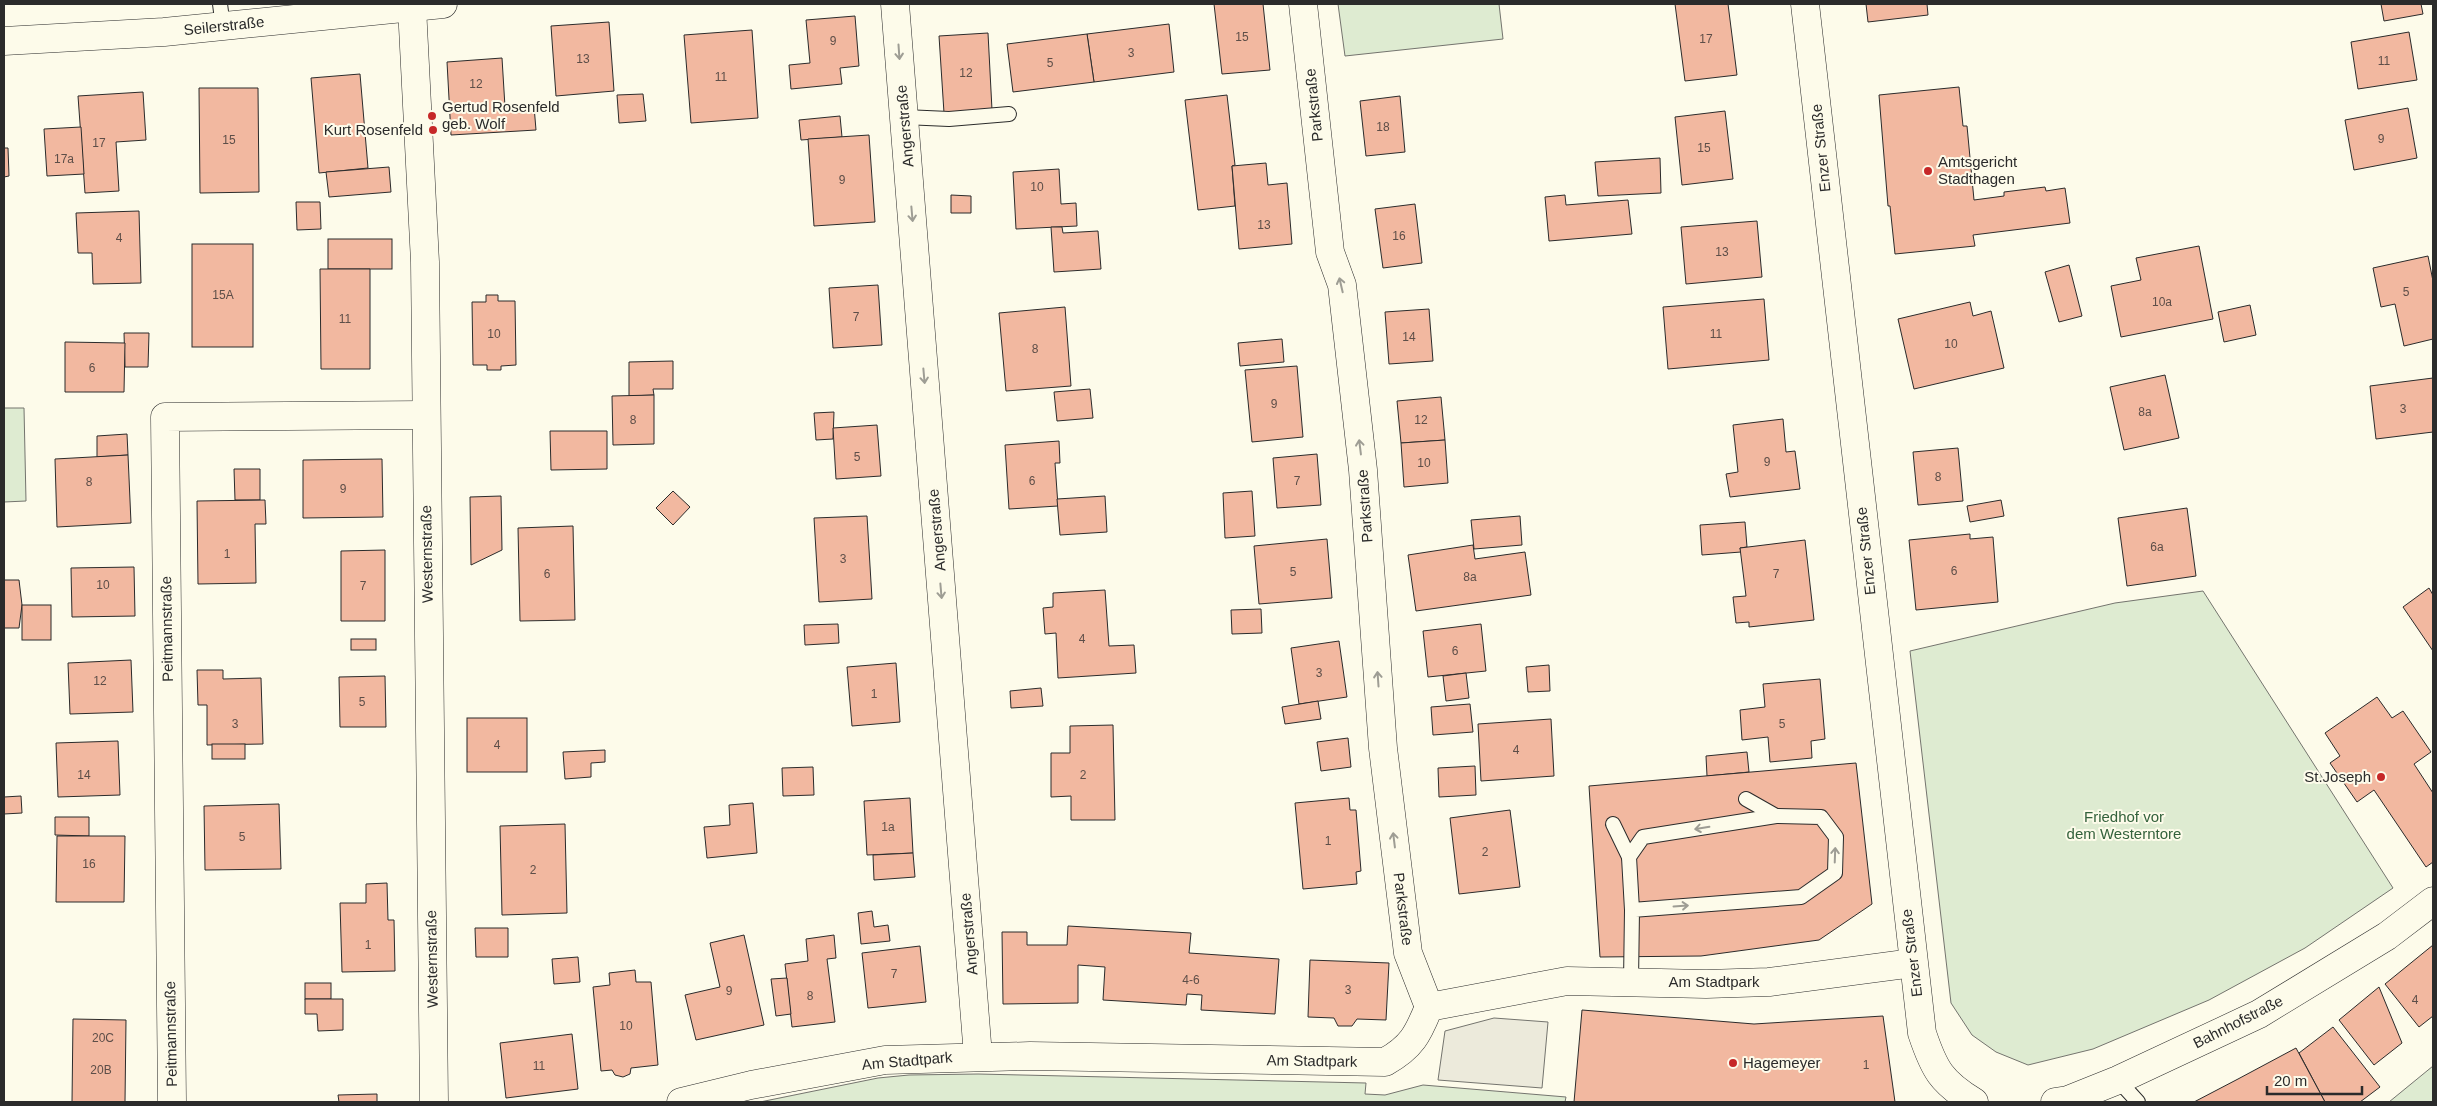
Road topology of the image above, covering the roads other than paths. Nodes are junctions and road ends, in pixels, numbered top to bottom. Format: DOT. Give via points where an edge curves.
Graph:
graph roads {
  1 [pos="443,4"];
  2 [pos="895,4"];
  3 [pos="1303,4"];
  4 [pos="1805,4"];
  5 [pos="398,6"];
  6 [pos="222,15"];
  7 [pos="4,41"];
  8 [pos="1009,114"];
  9 [pos="904,117"];
  10 [pos="425,415"];
  11 [pos="1746,800"];
  12 [pos="1776,816"];
  13 [pos="1613,824"];
  14 [pos="1629,857"];
  15 [pos="2433,901"];
  16 [pos="1632,910"];
  17 [pos="1913,963"];
  18 [pos="1631,982"];
  19 [pos="1429,1006"];
  20 [pos="978,1056"];
  21 [pos="2118,1080"];
  22 [pos="1958,1098"];
  23 [pos="172,1102"];
  24 [pos="434,1102"];
  25 [pos="681,1102"];
  26 [pos="2055,1102"];
  27 [pos="2138,1102"];
  1 -- 5 [label="street, Seilerstraße"];
  2 -- 9 [label="street, Angerstraße, one-way"];
  19 -- 3 [label="street, Parkstraße, one-way" via="1408,953 1383,748 1361,450 1342,285 1330,252"];
  4 -- 17 [label="street, Enzer Straße"];
  5 -- 6 [label="street, Seilerstraße"];
  5 -- 10 [label="street, Westernstraße" via="425,262"];
  6 -- 7 [label="street, Seilerstraße"];
  8 -- 9 [label="lane" via="949,119"];
  9 -- 20 [label="street, Angerstraße, one-way"];
  10 -- 23 [label="street, Peitmannstraße" via="165,416"];
  10 -- 24 [label="street, Westernstraße"];
  11 -- 12 [label="lane"];
  12 -- 14 [label="lane, one-way" via="1643,837"];
  16 -- 12 [label="lane, one-way" via="1801,897 1835,873 1836,836 1821,817"];
  13 -- 14 [label="lane"];
  14 -- 16 [label="lane"];
  15 -- 21 [label="street, Bahnhofstraße" via="2386,936 2259,1014"];
  16 -- 18 [label="lane"];
  17 -- 18 [label="street, Am Stadtpark" via="1769,982"];
  17 -- 22 [label="street, Enzer Straße" via="1922,1033 1933,1064"];
  18 -- 19 [label="street, Am Stadtpark" via="1567,981"];
  19 -- 20 [label="street, Am Stadtpark" via="1413,1040 1404,1051 1385,1062"];
  20 -- 25 [label="street, Am Stadtpark" via="885,1060 751,1085"];
  21 -- 26 [label="street, Bahnhofstraße"];
  21 -- 27 [label="lane"];
}
